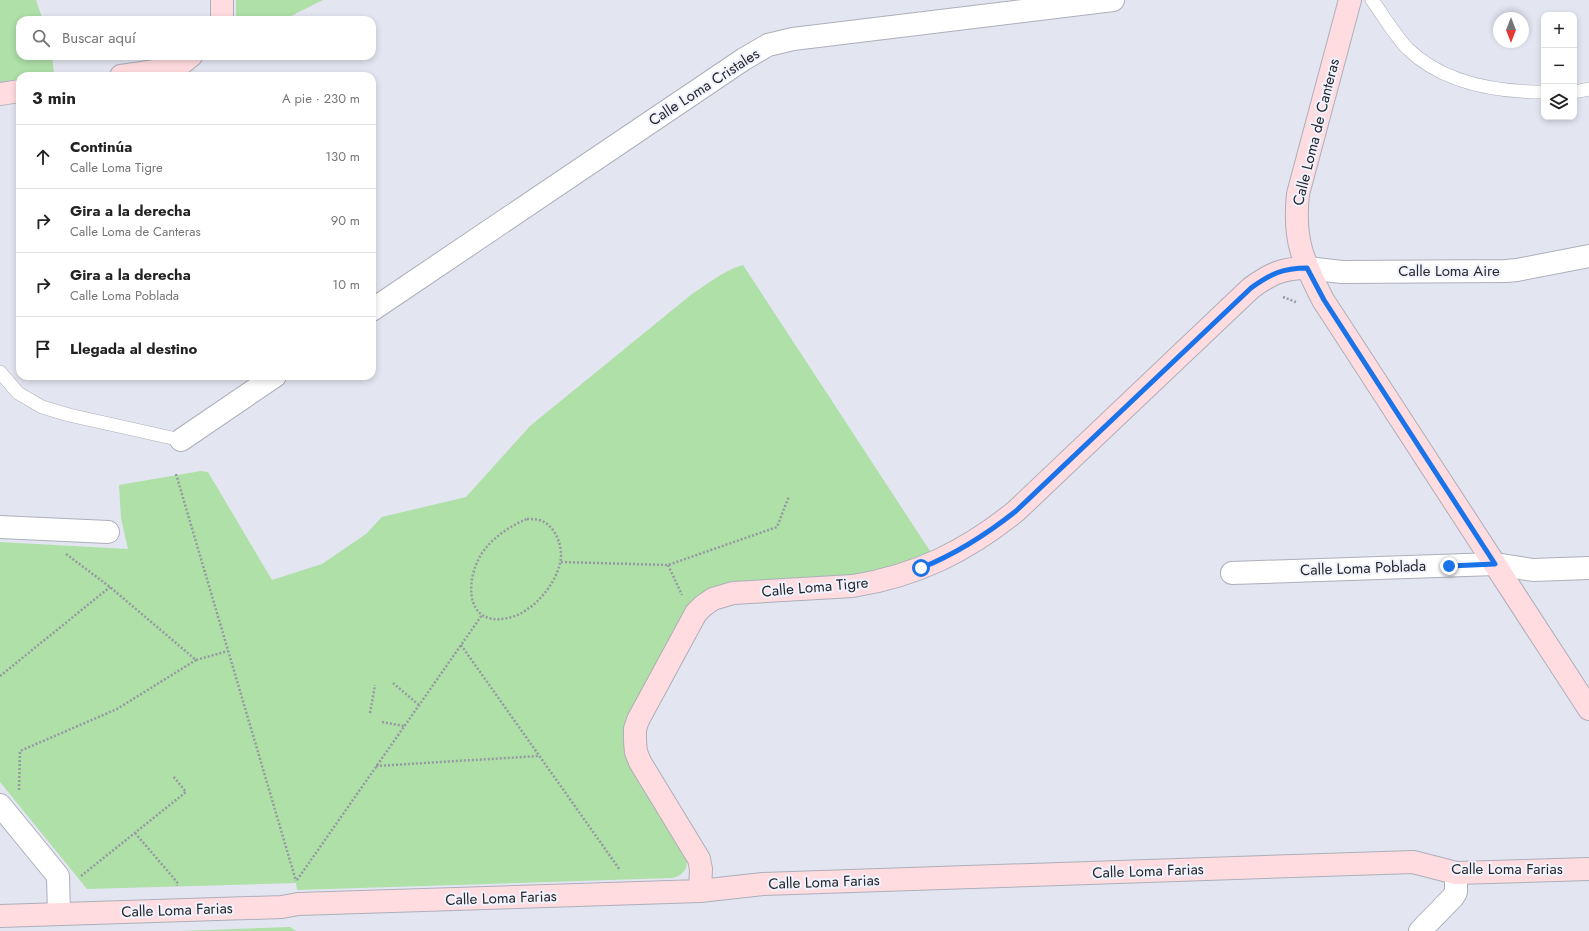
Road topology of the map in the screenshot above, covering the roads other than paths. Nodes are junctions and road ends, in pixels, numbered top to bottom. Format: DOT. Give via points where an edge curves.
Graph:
graph roads {
  1 [pos="222,0"];
  2 [pos="1113,0"];
  3 [pos="1350,0"];
  4 [pos="1372,0"];
  5 [pos="222,16"];
  6 [pos="186,60"];
  7 [pos="148,72"];
  8 [pos="1589,89"];
  9 [pos="1577,91"];
  10 [pos="16,92"];
  11 [pos="1541,92"];
  12 [pos="0,94"];
  13 [pos="1589,256"];
  14 [pos="1307,268"];
  15 [pos="376,307"];
  16 [pos="0,372"];
  17 [pos="269,380"];
  18 [pos="181,440"];
  19 [pos="0,527"];
  20 [pos="108,532"];
  21 [pos="1495,564"];
  22 [pos="1589,568"];
  23 [pos="1232,573"];
  24 [pos="1589,709"];
  25 [pos="0,805"];
  26 [pos="1589,868"];
  27 [pos="1456,873"];
  28 [pos="700,891"];
  29 [pos="59,914"];
  30 [pos="0,916"];
  31 [pos="1420,931"];
  1 -- 5 [label="main road"];
  2 -- 15 [label="street, Calle Loma Cristales" via="793,39 768,45 737,63"];
  3 -- 14 [label="main road, Calle Loma de Canteras" via="1298,194 1298,238"];
  4 -- 11 [label="lane" via="1408,48 1436,70 1474,84 1521,92"];
  6 -- 7 [label="main road" via="176,68"];
  8 -- 9 [label="lane"];
  10 -- 12 [label="main road"];
  13 -- 14 [label="street, Calle Loma Aire" via="1506,271 1342,272"];
  14 -- 21 [label="main road, Calle Loma de Canteras" via="1324,300"];
  14 -- 28 [label="main road, Calle Loma Tigre" via="1286,269 1262,279 1016,511 959,550 921,568 870,583 734,593 713,599 696,613 642,710 635,729 635,740 640,762 699,859"];
  16 -- 18 [label="lane" via="18,393 42,407"];
  17 -- 18 [label="street"];
  19 -- 20 [label="street"];
  21 -- 22 [label="street, Calle Loma Poblada" via="1533,570"];
  21 -- 23 [label="street, Calle Loma Poblada"];
  21 -- 24 [label="main road, Calle Loma de Canteras"];
  25 -- 29 [label="street" via="58,876"];
  26 -- 27 [label="main road, Calle Loma Farias"];
  27 -- 28 [label="main road, Calle Loma Farias" via="1413,862 763,884"];
  27 -- 31 [label="street" via="1456,892 1453,897"];
  28 -- 29 [label="main road, Calle Loma Farias"];
  29 -- 30 [label="main road, Calle Loma Farias"];
}
